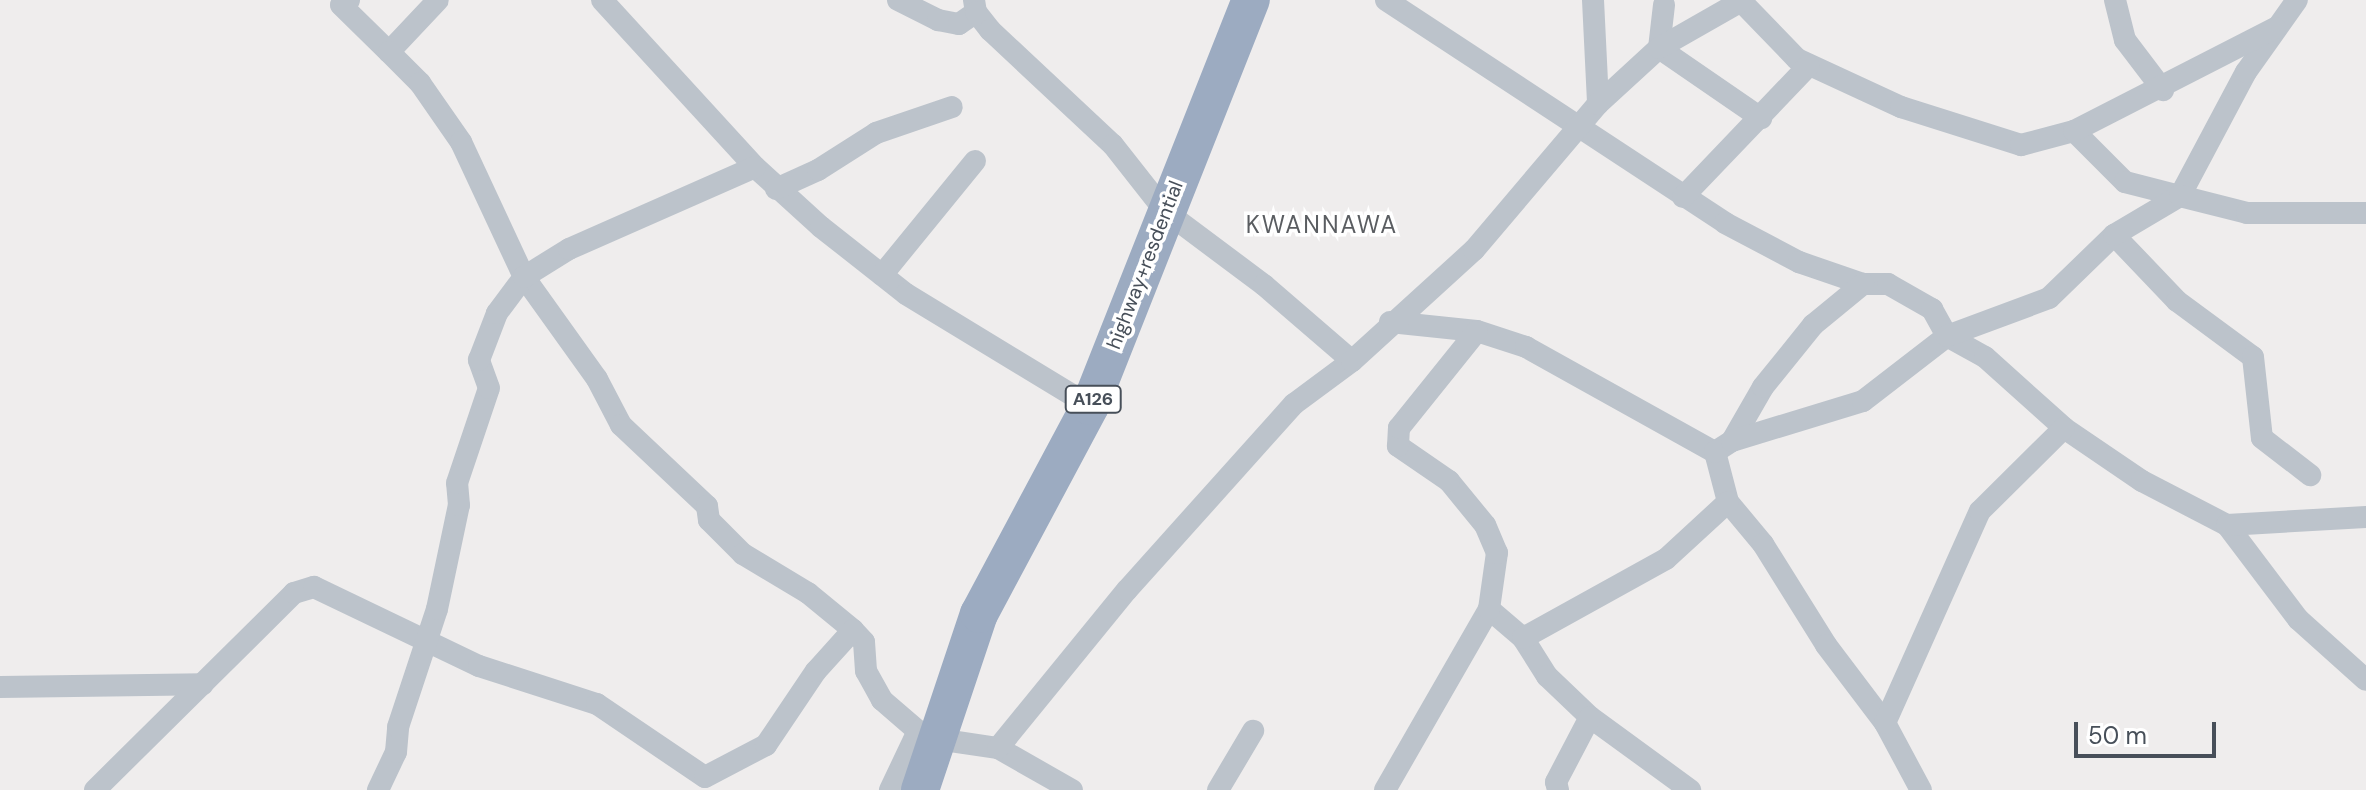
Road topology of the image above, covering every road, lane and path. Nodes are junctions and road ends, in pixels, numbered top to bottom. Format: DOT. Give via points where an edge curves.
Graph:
graph roads {
  1 [pos="349,0"];
  2 [pos="438,0"];
  3 [pos="602,0"];
  4 [pos="898,0"];
  5 [pos="1251,0"];
  6 [pos="1386,0"];
  7 [pos="1593,0"];
  8 [pos="1742,0"];
  9 [pos="2115,0"];
  10 [pos="2297,0"];
  11 [pos="1663,2"];
  12 [pos="975,6"];
  13 [pos="2285,22"];
  14 [pos="1659,48"];
  15 [pos="389,52"];
  16 [pos="1809,65"];
  17 [pos="2163,90"];
  18 [pos="1598,104"];
  19 [pos="952,107"];
  20 [pos="1761,118"];
  21 [pos="1581,128"];
  22 [pos="2074,131"];
  23 [pos="975,161"];
  24 [pos="755,167"];
  25 [pos="776,189"];
  26 [pos="2180,196"];
  27 [pos="1683,197"];
  28 [pos="1165,211"];
  29 [pos="2366,213"];
  30 [pos="2114,235"];
  31 [pos="882,275"];
  32 [pos="524,277"];
  33 [pos="1863,284"];
  34 [pos="1390,322"];
  35 [pos="1477,331"];
  36 [pos="1947,336"];
  37 [pos="1352,361"];
  38 [pos="1090,406"];
  39 [pos="2064,428"];
  40 [pos="1723,447"];
  41 [pos="2310,475"];
  42 [pos="1728,502"];
  43 [pos="2366,517"];
  44 [pos="2227,525"];
  45 [pos="1489,609"];
  46 [pos="853,630"];
  47 [pos="1523,638"];
  48 [pos="428,641"];
  49 [pos="2366,680"];
  50 [pos="203,684"];
  51 [pos="0,687"];
  52 [pos="1590,717"];
  53 [pos="1885,723"];
  54 [pos="1253,731"];
  55 [pos="927,735"];
  56 [pos="998,748"];
  57 [pos="1390,789"];
  58 [pos="95,790"];
  59 [pos="378,790"];
  60 [pos="890,790"];
  61 [pos="920,790"];
  62 [pos="1072,790"];
  63 [pos="1218,790"];
  64 [pos="1558,790"];
  65 [pos="1690,790"];
  66 [pos="1921,790"];
  1 -- 15 [label="street" via="341,5"];
  2 -- 15 [label="street"];
  3 -- 24 [label="street"];
  4 -- 12 [label="street" via="959,24"];
  5 -- 28 [label="highway, highway+resdential / A126"];
  6 -- 21 [label="street"];
  7 -- 18 [label="street"];
  8 -- 14 [label="street"];
  8 -- 16 [label="street"];
  9 -- 17 [label="street" via="2125,40"];
  10 -- 13 [label="street"];
  11 -- 14 [label="street"];
  12 -- 28 [label="street" via="1113,145"];
  13 -- 17 [label="street"];
  13 -- 26 [label="street" via="2246,72"];
  14 -- 18 [label="street"];
  14 -- 20 [label="street"];
  15 -- 32 [label="street" via="420,83 461,142"];
  16 -- 20 [label="street"];
  16 -- 22 [label="street" via="1901,107 2021,145"];
  17 -- 22 [label="street"];
  18 -- 21 [label="street"];
  19 -- 25 [label="street" via="876,133"];
  20 -- 27 [label="street"];
  21 -- 27 [label="street"];
  21 -- 34 [label="street" via="1474,250"];
  22 -- 26 [label="street" via="2125,182"];
  23 -- 31 [label="street"];
  24 -- 25 [label="street"];
  24 -- 32 [label="street" via="605,232"];
  25 -- 31 [label="street"];
  26 -- 29 [label="street" via="2247,213"];
  26 -- 30 [label="street"];
  27 -- 33 [label="street" via="1799,262"];
  28 -- 37 [label="street" via="1264,285"];
  28 -- 38 [label="highway, highway+resdential / A126"];
  30 -- 36 [label="street" via="2049,298"];
  30 -- 41 [label="street" via="2177,301 2253,357 2262,438"];
  31 -- 38 [label="street" via="1021,368"];
  32 -- 46 [label="street" via="597,379 621,425 707,506 709,520 743,554 808,593"];
  32 -- 48 [label="street" via="497,313 479,360 489,388 457,483 459,505"];
  33 -- 36 [label="street" via="1888,284 1932,309"];
  33 -- 40 [label="street" via="1813,325"];
  34 -- 35 [label="street"];
  34 -- 37 [label="street"];
  35 -- 40 [label="street" via="1526,347"];
  35 -- 45 [label="street" via="1399,428 1398,446 1449,481 1485,525 1497,553"];
  36 -- 39 [label="street" via="1985,357"];
  36 -- 40 [label="street" via="1863,401"];
  37 -- 56 [label="street" via="1294,404 1127,590"];
  38 -- 55 [label="highway, highway+resdential / A126" via="979,614"];
  39 -- 44 [label="street" via="2153,488"];
  39 -- 53 [label="street" via="1980,511"];
  40 -- 42 [label="street"];
  42 -- 47 [label="street" via="1666,559"];
  42 -- 53 [label="street"];
  43 -- 44 [label="street"];
  44 -- 49 [label="street" via="2298,619"];
  45 -- 47 [label="street"];
  45 -- 57 [label="street" via="1439,688"];
  46 -- 48 [label="street" via="816,671 766,745 705,777 597,704 494,672"];
  46 -- 55 [label="street" via="864,642 866,671 882,700"];
  47 -- 52 [label="street" via="1547,676"];
  48 -- 50 [label="street" via="314,587 294,593"];
  48 -- 59 [label="street" via="398,727 391,766"];
  50 -- 51 [label="street"];
  50 -- 58 [label="street"];
  52 -- 64 [label="street" via="1556,782"];
  52 -- 65 [label="street"];
  53 -- 66 [label="street"];
  54 -- 63 [label="street"];
  55 -- 56 [label="street"];
  55 -- 60 [label="street"];
  55 -- 61 [label="highway, highway+resdential / A126"];
  56 -- 62 [label="street"];
}
